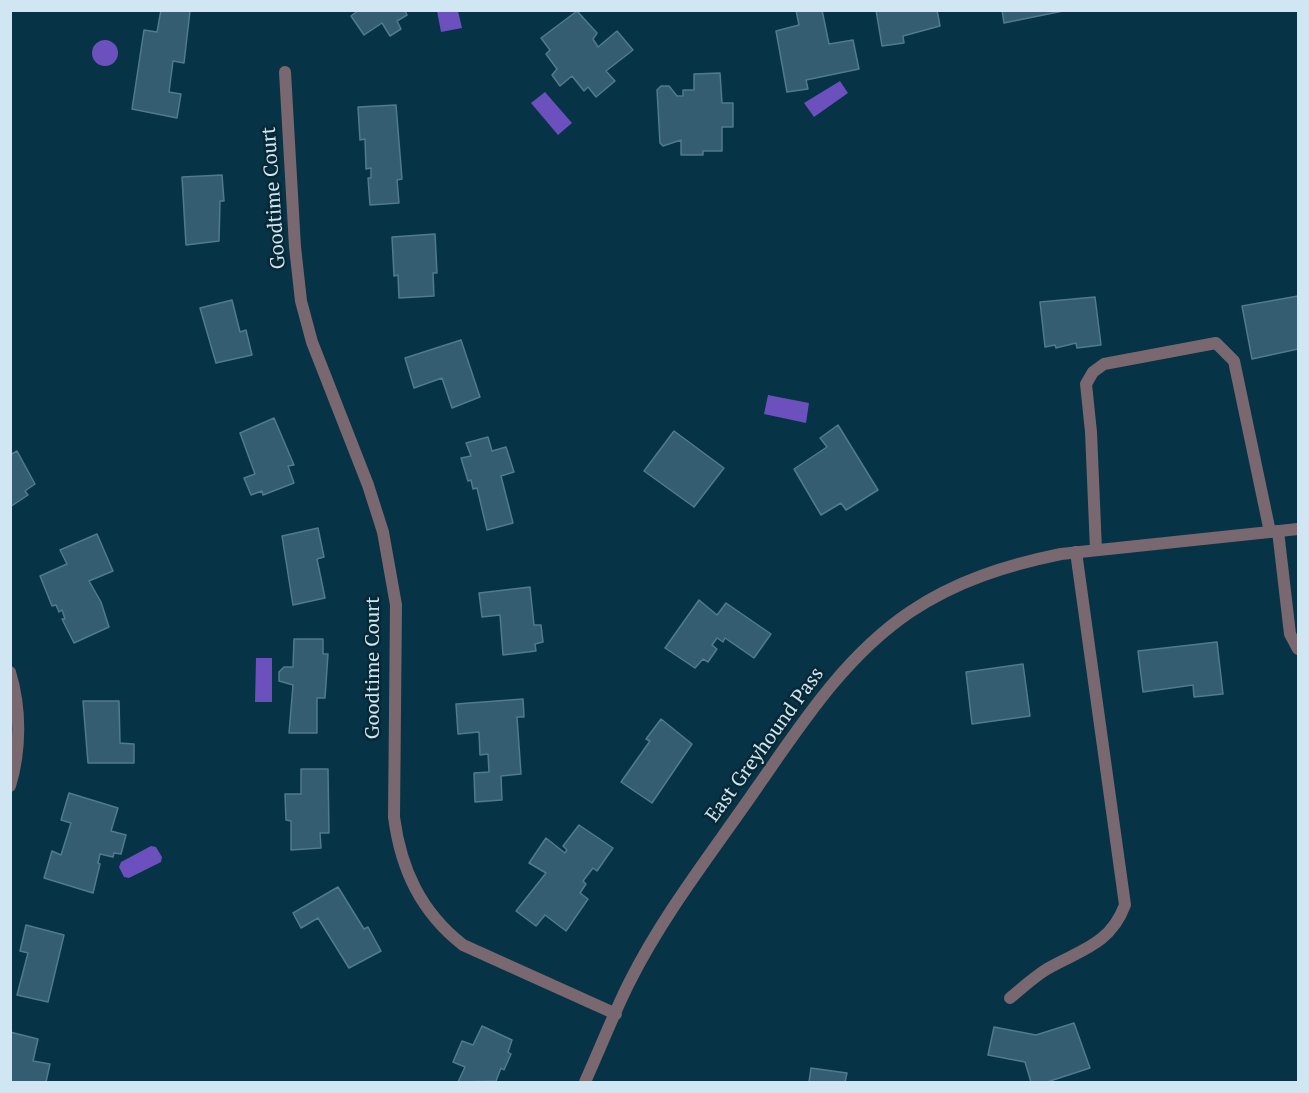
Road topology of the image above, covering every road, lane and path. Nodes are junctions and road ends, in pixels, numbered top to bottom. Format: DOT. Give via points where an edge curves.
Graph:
graph roads {
  1 [pos="285,72"];
  2 [pos="1299,529"];
  3 [pos="1274,531"];
  4 [pos="1096,550"];
  5 [pos="1076,552"];
  6 [pos="1299,649"];
  7 [pos="10,672"];
  8 [pos="10,786"];
  9 [pos="1010,998"];
  10 [pos="615,1014"];
  11 [pos="585,1083"];
  1 -- 10 [label="street, Goodtime Court" via="301,301 312,342 383,532 396,606 394,817 407,874 423,904 445,931 463,945"];
  2 -- 3 [label="street, East Greyhound Pass"];
  3 -- 4 [label="street, East Greyhound Pass"];
  3 -- 4 [label="street" via="1234,362 1216,344 1104,364 1086,384 1092,432"];
  3 -- 6 [label="street" via="1290,634"];
  4 -- 5 [label="street, East Greyhound Pass"];
  5 -- 9 [label="street" via="1125,905 1118,923 1094,945 1046,970"];
  5 -- 10 [label="street, East Greyhound Pass" via="982,574 910,612 874,640 799,726 658,933"];
  7 -- 8 [label="street" via="16,692 18,731"];
  10 -- 11 [label="street, East Greyhound Pass"];
}
